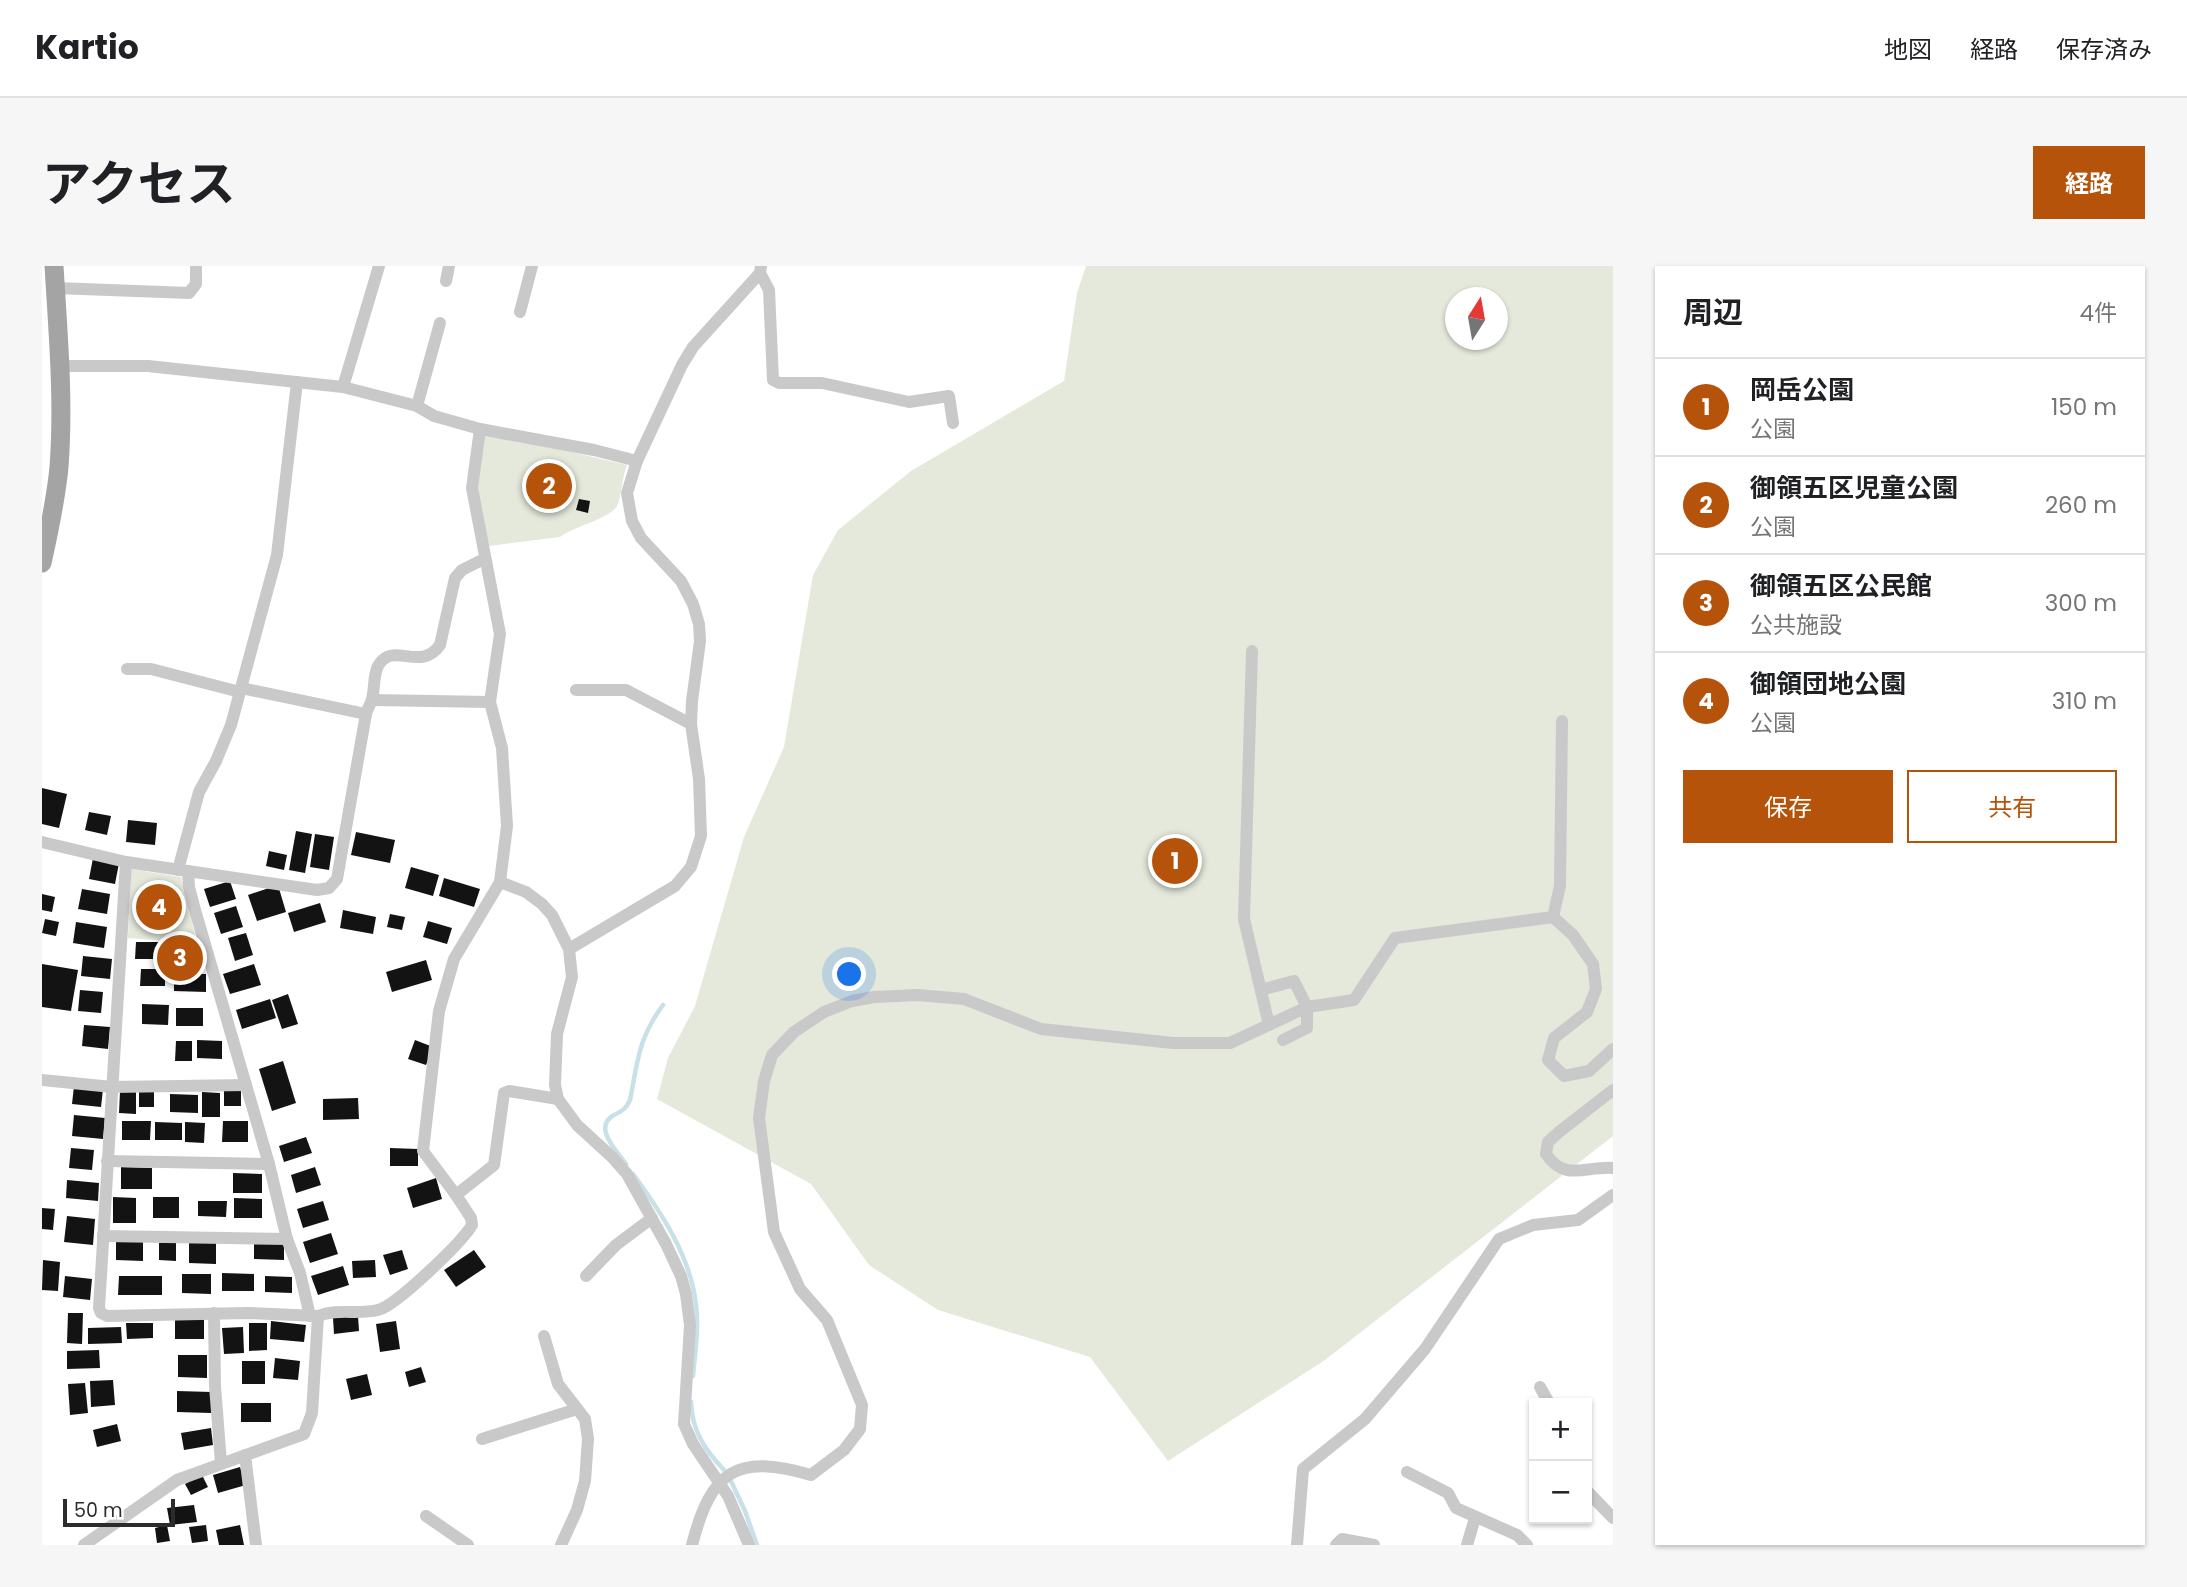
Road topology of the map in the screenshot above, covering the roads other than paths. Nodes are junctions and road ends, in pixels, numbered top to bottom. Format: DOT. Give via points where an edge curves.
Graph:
graph roads {
  1 [pos="54,266"];
  2 [pos="196,266"];
  3 [pos="379,266"];
  4 [pos="449,266"];
  5 [pos="532,266"];
  6 [pos="761,270"];
  7 [pos="446,281"];
  8 [pos="56,288"];
  9 [pos="520,312"];
  10 [pos="440,323"];
  11 [pos="60,366"];
  12 [pos="297,382"];
  13 [pos="343,387"];
  14 [pos="417,406"];
  15 [pos="953,423"];
  16 [pos="480,429"];
  17 [pos="637,461"];
  18 [pos="484,559"];
  19 [pos="42,563"];
  20 [pos="1252,651"];
  21 [pos="127,669"];
  22 [pos="240,690"];
  23 [pos="576,690"];
  24 [pos="372,700"];
  25 [pos="490,702"];
  26 [pos="366,714"];
  27 [pos="1562,721"];
  28 [pos="691,724"];
  29 [pos="42,842"];
  30 [pos="126,862"];
  31 [pos="183,870"];
  32 [pos="500,882"];
  33 [pos="1553,917"];
  34 [pos="569,949"];
  35 [pos="1261,990"];
  36 [pos="1307,1007"];
  37 [pos="1269,1024"];
  38 [pos="1283,1040"];
  39 [pos="1613,1049"];
  40 [pos="42,1080"];
  41 [pos="246,1085"];
  42 [pos="112,1087"];
  43 [pos="1613,1090"];
  44 [pos="558,1099"];
  45 [pos="107,1161"];
  46 [pos="270,1164"];
  47 [pos="1613,1168"];
  48 [pos="456,1195"];
  49 [pos="1613,1195"];
  50 [pos="652,1218"];
  51 [pos="103,1236"];
  52 [pos="287,1239"];
  53 [pos="586,1276"];
  54 [pos="214,1313"];
  55 [pos="314,1316"];
  56 [pos="544,1336"];
  57 [pos="1540,1387"];
  58 [pos="1546,1398"];
  59 [pos="577,1409"];
  60 [pos="482,1439"];
  61 [pos="244,1455"];
  62 [pos="221,1463"];
  63 [pos="1407,1472"];
  64 [pos="719,1480"];
  65 [pos="1592,1495"];
  66 [pos="426,1517"];
  67 [pos="1475,1518"];
  68 [pos="1613,1518"];
  69 [pos="84,1545"];
  70 [pos="256,1545"];
  71 [pos="468,1545"];
  72 [pos="561,1545"];
  73 [pos="692,1545"];
  74 [pos="749,1545"];
  75 [pos="1297,1545"];
  76 [pos="1336,1545"];
  77 [pos="1374,1545"];
  78 [pos="1467,1545"];
  79 [pos="1527,1545"];
  1 -- 8 [label="main road"];
  2 -- 8 [label="street" via="196,284 189,292"];
  3 -- 13 [label="street"];
  4 -- 7 [label="street"];
  5 -- 9 [label="street"];
  6 -- 15 [label="street" via="769,290 773,380 822,383 909,402 949,396"];
  6 -- 17 [label="street" via="693,347"];
  8 -- 11 [label="main road"];
  10 -- 14 [label="street"];
  11 -- 12 [label="street" via="148,366"];
  11 -- 19 [label="main road" via="59,468"];
  12 -- 13 [label="street"];
  12 -- 22 [label="street" via="277,555"];
  13 -- 14 [label="street"];
  14 -- 16 [label="street" via="434,416"];
  16 -- 17 [label="street"];
  16 -- 18 [label="street" via="472,488"];
  17 -- 28 [label="street" via="628,493 632,521 641,538 681,582 699,624"];
  18 -- 24 [label="street" via="454,579 434,654 386,658 379,664"];
  18 -- 25 [label="street" via="500,634"];
  20 -- 35 [label="street" via="1244,919"];
  21 -- 22 [label="street" via="151,669"];
  22 -- 26 [label="street"];
  22 -- 31 [label="street" via="226,740 199,792"];
  23 -- 28 [label="street" via="625,690"];
  24 -- 25 [label="street"];
  24 -- 26 [label="street"];
  25 -- 32 [label="street" via="502,748 507,826"];
  26 -- 31 [label="street" via="337,878 329,888"];
  27 -- 33 [label="street" via="1560,886"];
  28 -- 34 [label="street" via="701,836 691,867 675,886"];
  29 -- 30 [label="street"];
  30 -- 31 [label="street"];
  30 -- 42 [label="street"];
  31 -- 41 [label="street"];
  32 -- 34 [label="street" via="542,904"];
  32 -- 48 [label="street" via="454,959 439,1011 423,1151"];
  33 -- 36 [label="street" via="1395,938 1353,1000"];
  33 -- 39 [label="street" via="1573,935 1593,964 1596,989 1587,1012 1554,1038 1548,1060 1564,1076 1589,1071"];
  34 -- 44 [label="street" via="572,977 557,1034"];
  35 -- 36 [label="street" via="1294,981"];
  35 -- 37 [label="street"];
  36 -- 37 [label="street"];
  36 -- 38 [label="street" via="1307,1028"];
  37 -- 64 [label="street" via="1230,1043 1173,1043 1041,1029 964,999 918,995 852,1001 793,1032 772,1055 759,1118 774,1233 800,1289 832,1331 862,1405 860,1429 844,1450 811,1475 757,1466"];
  40 -- 42 [label="street"];
  41 -- 42 [label="street"];
  41 -- 46 [label="street"];
  42 -- 45 [label="street"];
  43 -- 47 [label="street" via="1548,1142 1546,1154 1552,1164 1567,1172"];
  44 -- 48 [label="street" via="505,1093 494,1165"];
  44 -- 50 [label="street" via="577,1125 627,1174"];
  45 -- 46 [label="street"];
  45 -- 51 [label="street"];
  46 -- 52 [label="street"];
  48 -- 55 [label="street" via="472,1225 400,1297 379,1310"];
  49 -- 75 [label="street" via="1578,1220 1533,1225 1499,1239 1425,1349 1365,1419 1303,1469"];
  50 -- 53 [label="street"];
  50 -- 64 [label="street" via="687,1294 690,1325 684,1423"];
  51 -- 52 [label="street"];
  51 -- 54 [label="street" via="101,1313"];
  52 -- 55 [label="street"];
  54 -- 55 [label="street"];
  54 -- 62 [label="street"];
  55 -- 61 [label="street" via="308,1428 304,1434"];
  56 -- 59 [label="street" via="558,1384"];
  57 -- 58 [label="street"];
  59 -- 60 [label="street"];
  59 -- 72 [label="street" via="584,1419 587,1440 585,1481"];
  61 -- 62 [label="street"];
  61 -- 70 [label="street"];
  62 -- 69 [label="street" via="177,1480"];
  63 -- 67 [label="street" via="1448,1493 1456,1508"];
  64 -- 73 [label="street" via="708,1497"];
  64 -- 74 [label="street"];
  65 -- 68 [label="street"];
  66 -- 71 [label="street"];
  67 -- 78 [label="street"];
  67 -- 79 [label="street" via="1517,1535"];
  76 -- 77 [label="street" via="1342,1539"];
}
